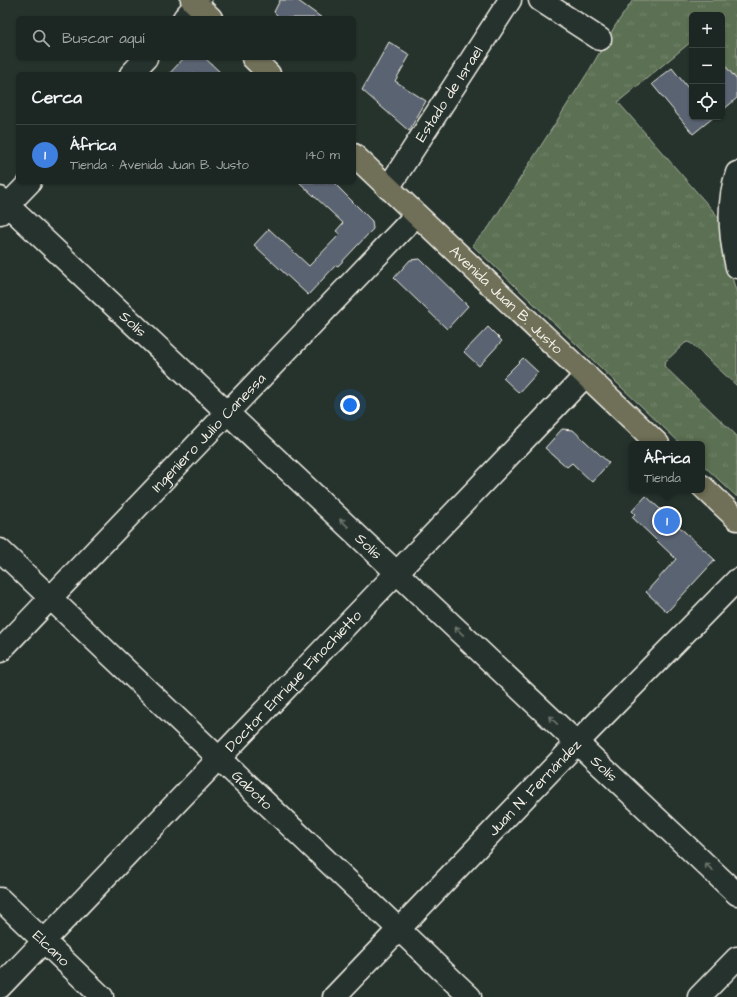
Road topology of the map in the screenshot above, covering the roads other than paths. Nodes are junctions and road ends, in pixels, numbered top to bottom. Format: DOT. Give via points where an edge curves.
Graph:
graph roads {
  1 [pos="510,0"];
  2 [pos="540,0"];
  3 [pos="600,38"];
  4 [pos="144,60"];
  5 [pos="255,60"];
  6 [pos="133,72"];
  7 [pos="267,72"];
  8 [pos="356,157"];
  9 [pos="737,173"];
  10 [pos="28,184"];
  11 [pos="388,188"];
  12 [pos="3,206"];
  13 [pos="416,214"];
  14 [pos="737,267"];
  15 [pos="586,375"];
  16 [pos="227,413"];
  17 [pos="655,441"];
  18 [pos="705,489"];
  19 [pos="737,519"];
  20 [pos="0,550"];
  21 [pos="397,573"];
  22 [pos="737,580"];
  23 [pos="50,598"];
  24 [pos="0,651"];
  25 [pos="577,743"];
  26 [pos="219,758"];
  27 [pos="737,894"];
  28 [pos="0,899"];
  29 [pos="398,930"];
  30 [pos="44,941"];
  31 [pos="737,958"];
  32 [pos="0,987"];
  33 [pos="102,997"];
  34 [pos="334,997"];
  35 [pos="470,997"];
  36 [pos="699,997"];
  1 -- 11 [label="street, Estado de Israel"];
  2 -- 3 [label="street"];
  4 -- 6 [label="street"];
  5 -- 7 [label="main road"];
  8 -- 11 [label="main road, Avenida Juan B. Justo"];
  9 -- 14 [label="street" via="730,208"];
  10 -- 12 [label="street"];
  11 -- 13 [label="main road, Avenida Juan B. Justo"];
  12 -- 16 [label="street, Solís"];
  13 -- 15 [label="main road, Avenida Juan B. Justo"];
  13 -- 16 [label="street, Ingeniero Julio Canessa"];
  15 -- 17 [label="main road, Avenida Juan B. Justo"];
  15 -- 21 [label="street, Doctor Enrique Finochietto"];
  21 -- 16 [label="street, Solís, one-way"];
  16 -- 23 [label="street, Ingeniero Julio Canessa"];
  18 -- 19 [label="main road"];
  20 -- 23 [label="street, Gaboto"];
  25 -- 21 [label="street, Solís, one-way"];
  21 -- 26 [label="street, Doctor Enrique Finochietto"];
  22 -- 25 [label="street, Juan N. Fernández"];
  23 -- 24 [label="street, Ingeniero Julio Canessa"];
  23 -- 26 [label="street, Gaboto"];
  27 -- 25 [label="street, Solís, one-way"];
  25 -- 29 [label="street, Juan N. Fernández"];
  26 -- 29 [label="street, Gaboto"];
  26 -- 30 [label="street, Doctor Enrique Finochietto"];
  28 -- 30 [label="street, Elcano"];
  29 -- 34 [label="street, Juan N. Fernández"];
  29 -- 35 [label="street, Gaboto"];
  30 -- 32 [label="street, Doctor Enrique Finochietto"];
  30 -- 33 [label="street, Elcano"];
  31 -- 36 [label="street"];
}
